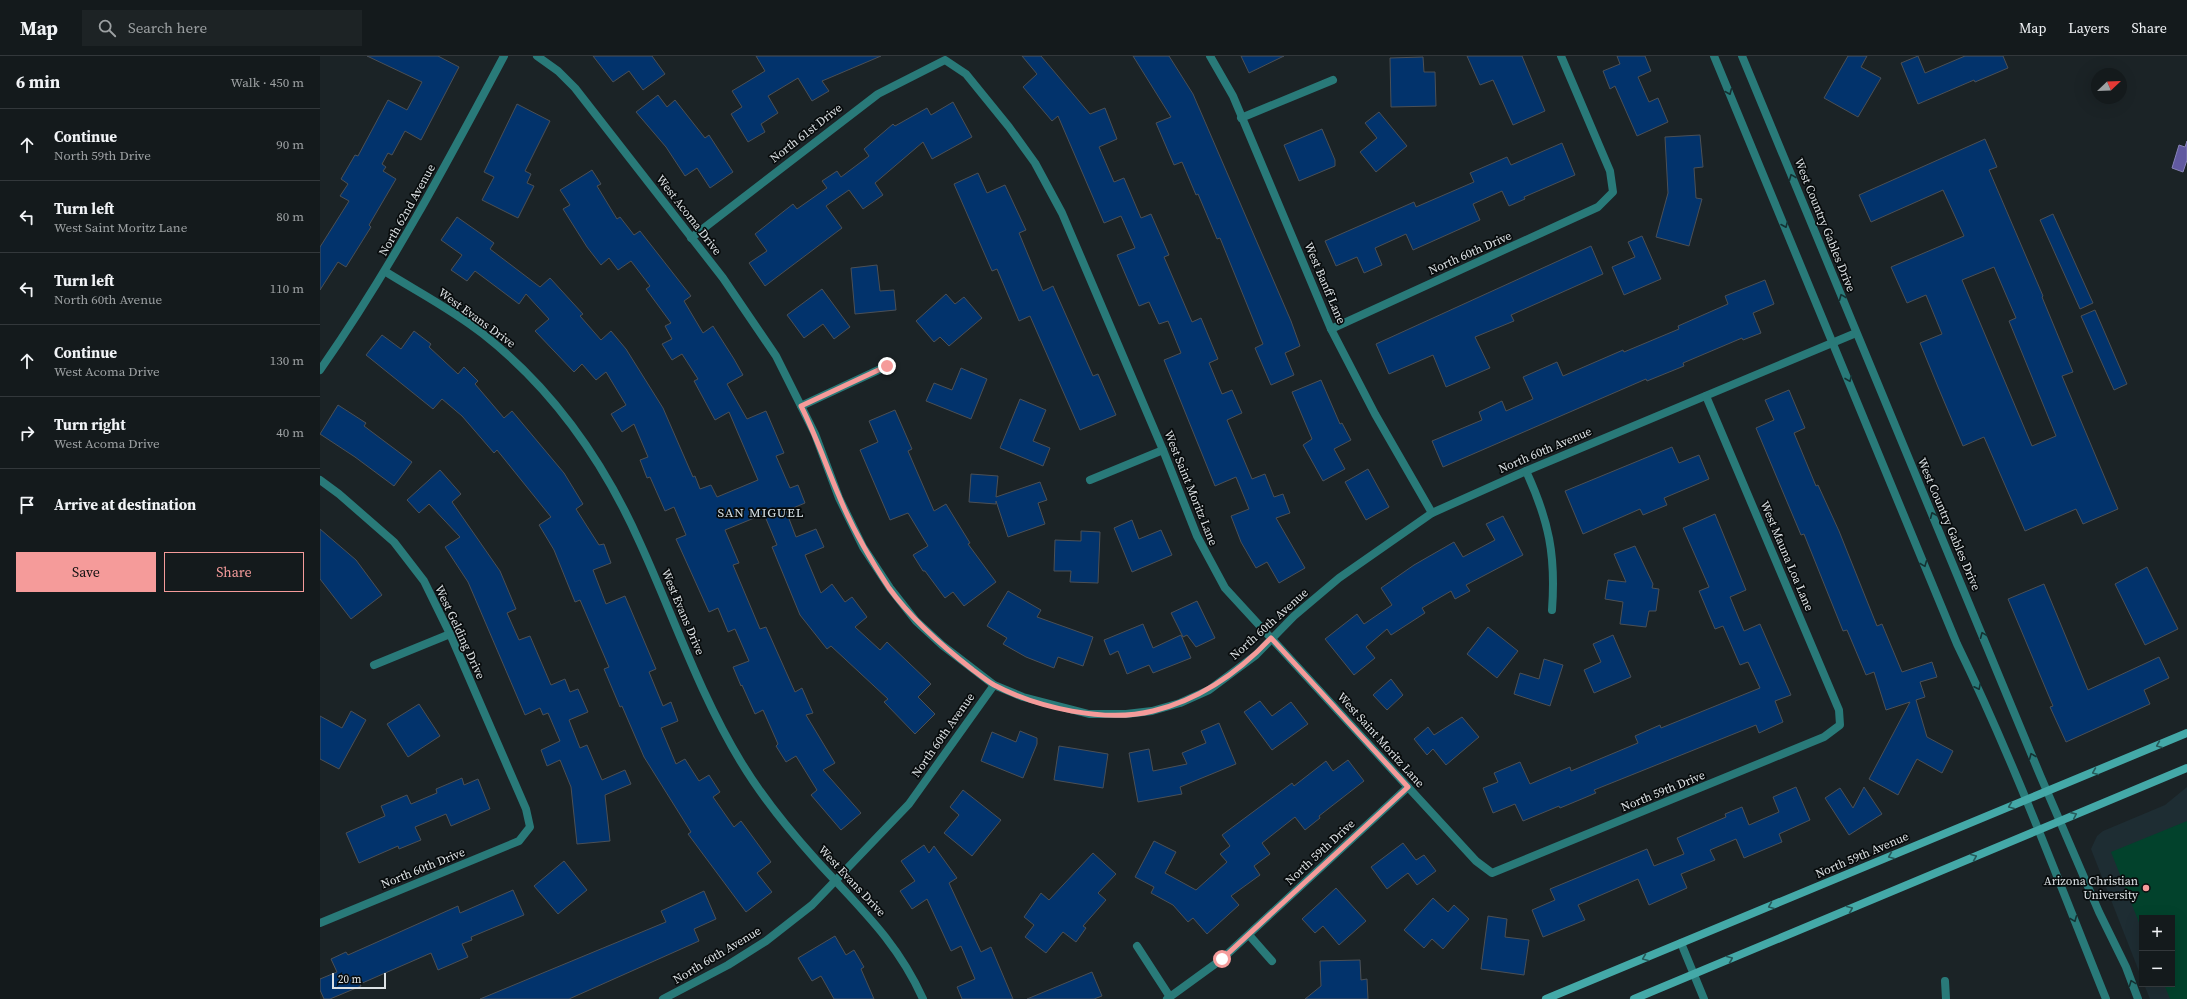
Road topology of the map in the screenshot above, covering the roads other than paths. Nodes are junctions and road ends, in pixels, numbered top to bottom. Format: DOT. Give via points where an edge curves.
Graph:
graph roads {
  1 [pos="504,56"];
  2 [pos="537,56"];
  3 [pos="1210,56"];
  4 [pos="1561,56"];
  5 [pos="1714,56"];
  6 [pos="1742,56"];
  7 [pos="945,60"];
  8 [pos="1333,80"];
  9 [pos="1241,118"];
  10 [pos="691,238"];
  11 [pos="386,272"];
  12 [pos="1332,328"];
  13 [pos="1856,334"];
  14 [pos="1834,343"];
  15 [pos="887,366"];
  16 [pos="320,370"];
  17 [pos="1706,396"];
  18 [pos="801,406"];
  19 [pos="1163,450"];
  20 [pos="1526,471"];
  21 [pos="320,480"];
  22 [pos="1090,480"];
  23 [pos="1432,513"];
  24 [pos="1552,610"];
  25 [pos="450,634"];
  26 [pos="1271,638"];
  27 [pos="374,665"];
  28 [pos="994,685"];
  29 [pos="1840,725"];
  30 [pos="2187,733"];
  31 [pos="2187,768"];
  32 [pos="1408,787"];
  33 [pos="2047,792"];
  34 [pos="2026,800"];
  35 [pos="2060,822"];
  36 [pos="530,827"];
  37 [pos="2038,830"];
  38 [pos="1492,873"];
  39 [pos="836,880"];
  40 [pos="320,923"];
  41 [pos="1249,935"];
  42 [pos="1681,943"];
  43 [pos="1137,946"];
  44 [pos="1272,961"];
  45 [pos="1694,974"];
  46 [pos="1945,981"];
  47 [pos="1169,998"];
  48 [pos="663,999"];
  49 [pos="923,999"];
  50 [pos="1546,999"];
  51 [pos="1634,999"];
  52 [pos="1704,999"];
  53 [pos="1946,999"];
  54 [pos="2106,999"];
  55 [pos="2138,999"];
  1 -- 11 [label="street, North 62nd Avenue"];
  2 -- 10 [label="street, West Acoma Drive" via="558,70 575,88"];
  3 -- 9 [label="street, West Banff Lane" via="1233,96"];
  4 -- 12 [label="street, North 60th Drive" via="1610,171 1613,192 1598,207"];
  5 -- 14 [label="street, one-way"];
  13 -- 6 [label="street, West Country Gables Drive, one-way"];
  7 -- 10 [label="street, North 61st Drive" via="878,94"];
  7 -- 19 [label="street, West Saint Moritz Lane" via="966,74 1035,163 1062,213"];
  8 -- 9 [label="street"];
  9 -- 12 [label="street, West Banff Lane"];
  10 -- 18 [label="street, West Acoma Drive" via="723,278 776,356"];
  11 -- 16 [label="street, North 62nd Avenue"];
  11 -- 39 [label="street, West Evans Drive" via="453,313 510,356 582,437 598,460 625,510 710,704 740,761 789,830"];
  12 -- 23 [label="street, West Banff Lane" via="1375,414"];
  13 -- 14 [label="street, North 60th Avenue"];
  33 -- 13 [label="street, West Country Gables Drive, one-way"];
  14 -- 17 [label="street, North 60th Avenue"];
  14 -- 34 [label="street, one-way" via="1957,644 1987,705"];
  15 -- 18 [label="street"];
  17 -- 20 [label="street, North 60th Avenue"];
  17 -- 29 [label="street, West Mauna Loa Lane" via="1839,710"];
  18 -- 28 [label="street, West Acoma Drive" via="863,547 890,588 916,621 942,645"];
  19 -- 22 [label="street"];
  19 -- 26 [label="street, West Saint Moritz Lane" via="1207,559 1225,588"];
  20 -- 23 [label="street, North 60th Avenue"];
  20 -- 24 [label="street" via="1538,497 1553,555"];
  21 -- 25 [label="street, West Gelding Drive" via="394,542 424,581"];
  23 -- 26 [label="street, North 60th Avenue" via="1339,578"];
  25 -- 27 [label="street"];
  25 -- 36 [label="street, West Gelding Drive" via="526,809"];
  26 -- 28 [label="street, North 60th Avenue" via="1256,655 1209,690 1152,711 1090,714 1023,697"];
  26 -- 32 [label="street, West Saint Moritz Lane"];
  28 -- 39 [label="street, North 60th Avenue" via="909,804"];
  29 -- 38 [label="street, North 59th Drive" via="1824,737"];
  30 -- 33 [label="main road, North 59th Avenue, one-way"];
  35 -- 31 [label="main road, one-way"];
  32 -- 38 [label="street, West Saint Moritz Lane" via="1476,861"];
  32 -- 41 [label="street, North 59th Drive"];
  33 -- 34 [label="main road, North 59th Avenue"];
  33 -- 35 [label="street, West Country Gables Drive"];
  34 -- 37 [label="street"];
  34 -- 42 [label="main road, North 59th Avenue, one-way"];
  35 -- 37 [label="main road"];
  55 -- 35 [label="street, West Country Gables Drive, one-way"];
  36 -- 40 [label="street, North 60th Drive" via="519,841"];
  45 -- 37 [label="main road, one-way"];
  37 -- 54 [label="street, one-way"];
  39 -- 48 [label="street, North 60th Avenue" via="812,906 766,941 728,965"];
  39 -- 49 [label="street, West Evans Drive" via="887,936 913,977"];
  41 -- 44 [label="street"];
  41 -- 47 [label="street, North 59th Drive" via="1222,959"];
  42 -- 45 [label="street"];
  42 -- 50 [label="main road, North 59th Avenue, one-way"];
  43 -- 47 [label="street, North 59th Drive"];
  45 -- 51 [label="main road"];
  45 -- 52 [label="street"];
  46 -- 53 [label="street"];
}
